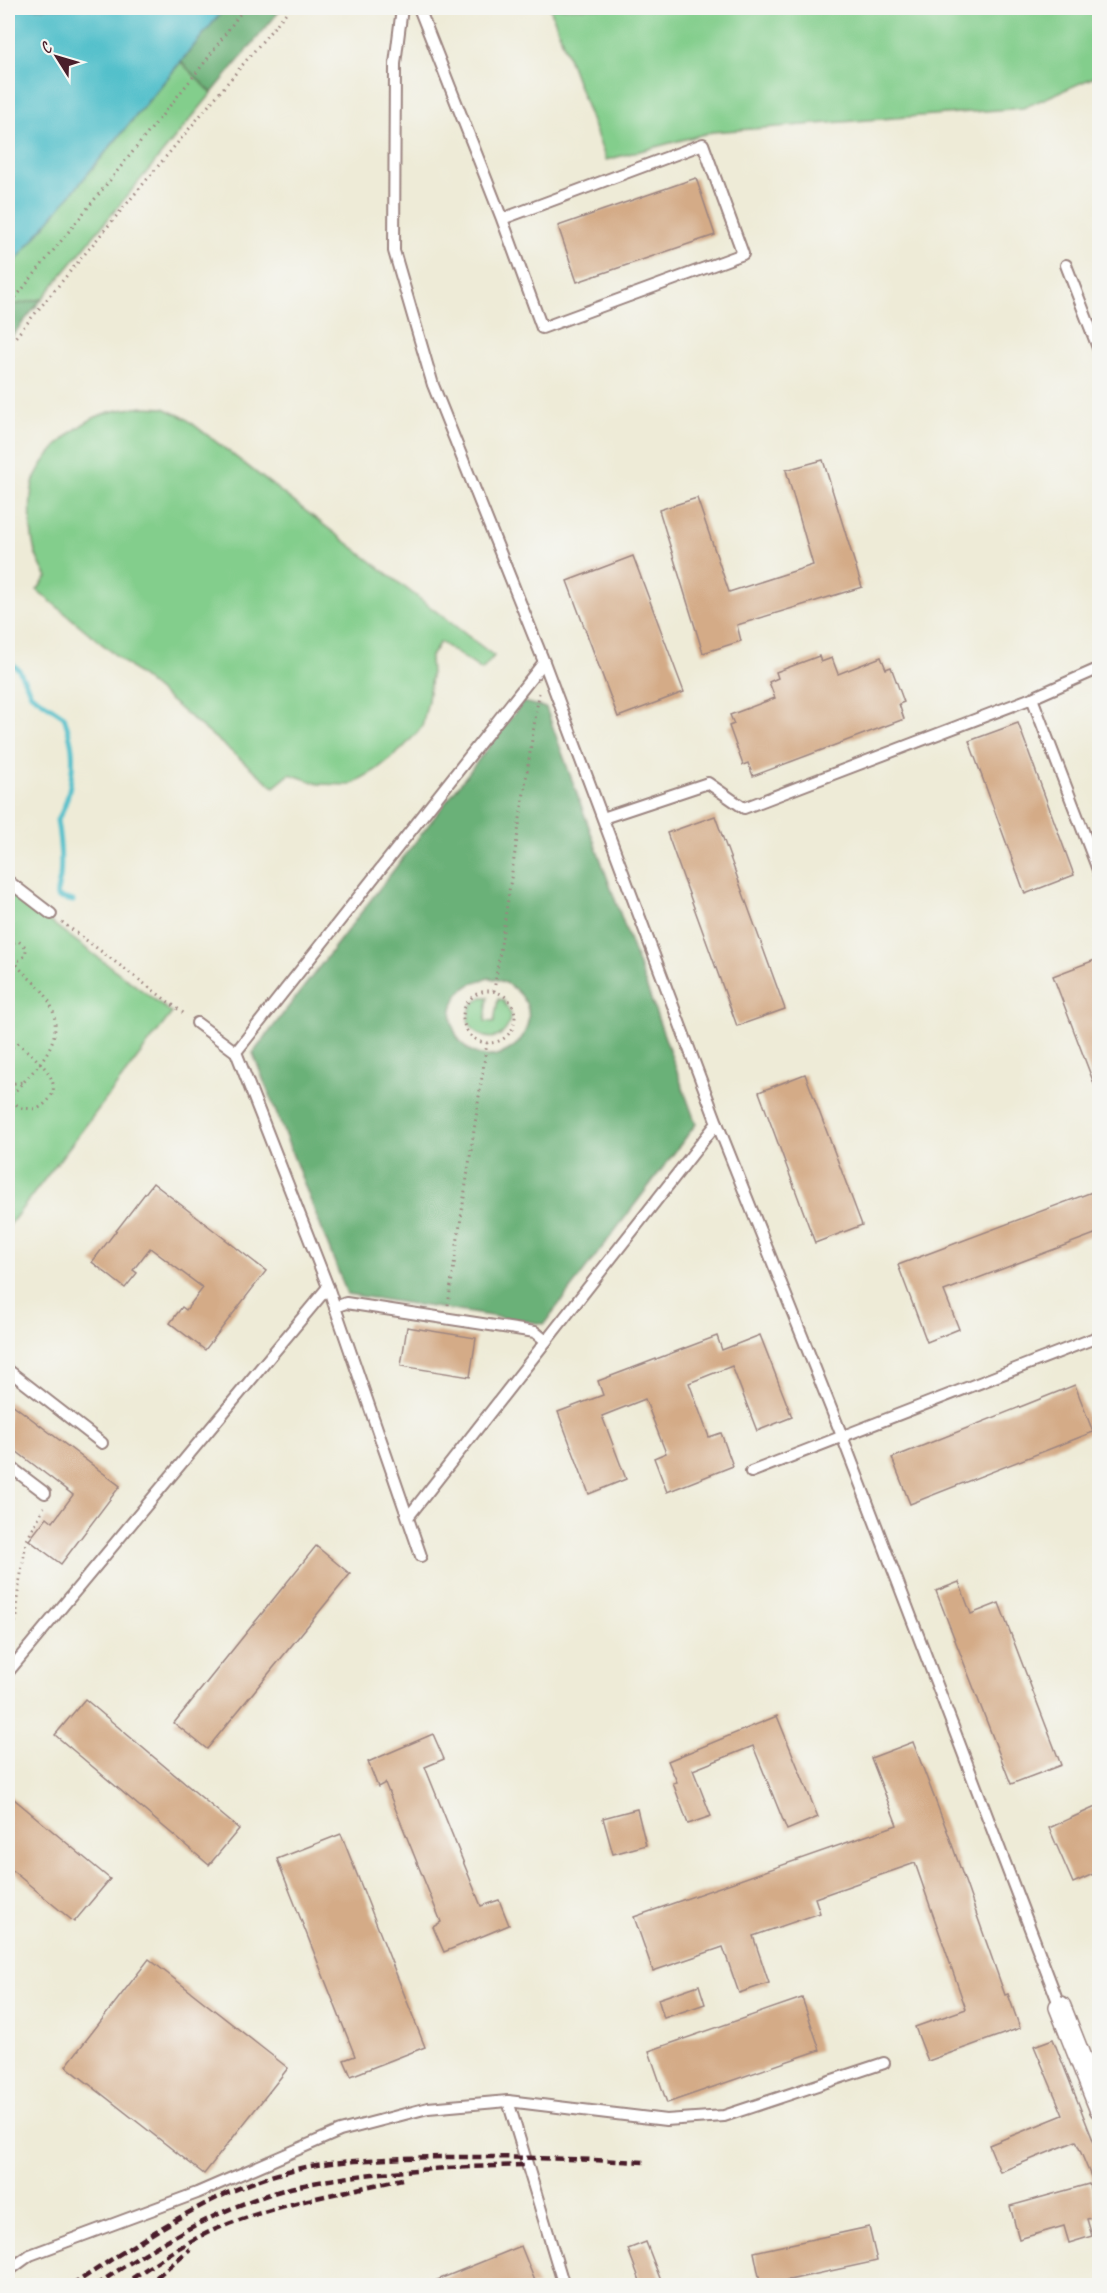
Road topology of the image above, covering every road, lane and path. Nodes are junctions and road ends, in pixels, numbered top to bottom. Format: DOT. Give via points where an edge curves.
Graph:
graph roads {
  1 [pos="244,8"];
  2 [pos="290,8"];
  3 [pos="402,8"];
  4 [pos="419,8"];
  5 [pos="502,219"];
  6 [pos="1066,265"];
  7 [pos="8,307"];
  8 [pos="8,346"];
  9 [pos="1100,352"];
  10 [pos="544,662"];
  11 [pos="1100,668"];
  12 [pos="1032,698"];
  13 [pos="603,818"];
  14 [pos="1100,876"];
  15 [pos="8,881"];
  16 [pos="51,914"];
  17 [pos="8,931"];
  18 [pos="14,940"];
  19 [pos="8,945"];
  20 [pos="8,958"];
  21 [pos="15,961"];
  22 [pos="494,991"];
  23 [pos="197,1023"];
  24 [pos="8,1035"];
  25 [pos="16,1042"];
  26 [pos="487,1043"];
  27 [pos="8,1052"];
  28 [pos="236,1052"];
  29 [pos="40,1063"];
  30 [pos="23,1082"];
  31 [pos="8,1084"];
  32 [pos="8,1099"];
  33 [pos="717,1123"];
  34 [pos="328,1287"];
  35 [pos="335,1307"];
  36 [pos="446,1318"];
  37 [pos="1100,1336"];
  38 [pos="546,1341"];
  39 [pos="8,1371"];
  40 [pos="842,1436"];
  41 [pos="102,1443"];
  42 [pos="8,1465"];
  43 [pos="752,1472"];
  44 [pos="45,1493"];
  45 [pos="409,1516"];
  46 [pos="421,1556"];
  47 [pos="8,1632"];
  48 [pos="8,1672"];
  49 [pos="1060,2007"];
  50 [pos="884,2063"];
  51 [pos="508,2101"];
  52 [pos="1100,2108"];
  53 [pos="8,2271"];
  54 [pos="564,2286"];
  1 -- 7 [label="path"];
  2 -- 8 [label="path"];
  3 -- 10 [label="lane" via="395,64 394,250 433,385"];
  4 -- 5 [label="lane"];
  5 -- 5 [label="lane" via="703,144 743,254 542,328"];
  6 -- 9 [label="lane"];
  10 -- 13 [label="lane"];
  10 -- 22 [label="path"];
  10 -- 28 [label="lane"];
  11 -- 12 [label="lane"];
  12 -- 13 [label="lane" via="744,808 708,783"];
  12 -- 14 [label="lane"];
  13 -- 33 [label="lane"];
  15 -- 16 [label="lane"];
  16 -- 23 [label="path"];
  17 -- 18 [label="path"];
  18 -- 19 [label="path"];
  18 -- 21 [label="path" via="23,943 26,951 22,959"];
  20 -- 21 [label="path"];
  21 -- 29 [label="path" via="46,996 53,1012 54,1036"];
  22 -- 26 [label="path" via="513,1003 516,1021 507,1037"];
  22 -- 26 [label="path" via="472,996 463,1012 466,1030"];
  23 -- 28 [label="lane"];
  24 -- 25 [label="path"];
  25 -- 27 [label="path"];
  25 -- 29 [label="path"];
  26 -- 36 [label="path"];
  28 -- 34 [label="lane"];
  29 -- 30 [label="path"];
  29 -- 32 [label="path" via="53,1083 45,1105 29,1110"];
  30 -- 31 [label="path"];
  30 -- 32 [label="path"];
  33 -- 38 [label="lane"];
  33 -- 40 [label="lane"];
  34 -- 35 [label="lane"];
  34 -- 48 [label="lane"];
  35 -- 36 [label="lane" via="346,1303"];
  35 -- 45 [label="lane"];
  36 -- 38 [label="lane" via="535,1332"];
  37 -- 40 [label="lane"];
  38 -- 45 [label="lane"];
  39 -- 41 [label="lane"];
  40 -- 43 [label="lane"];
  40 -- 49 [label="lane"];
  42 -- 44 [label="lane"];
  44 -- 47 [label="path" via="45,1506 26,1542 17,1619"];
  45 -- 46 [label="lane"];
  49 -- 52 [label="street"];
  50 -- 51 [label="lane" via="724,2116 666,2120"];
  51 -- 53 [label="lane" via="428,2108 340,2131 197,2193 30,2255"];
  51 -- 54 [label="lane"];
}
